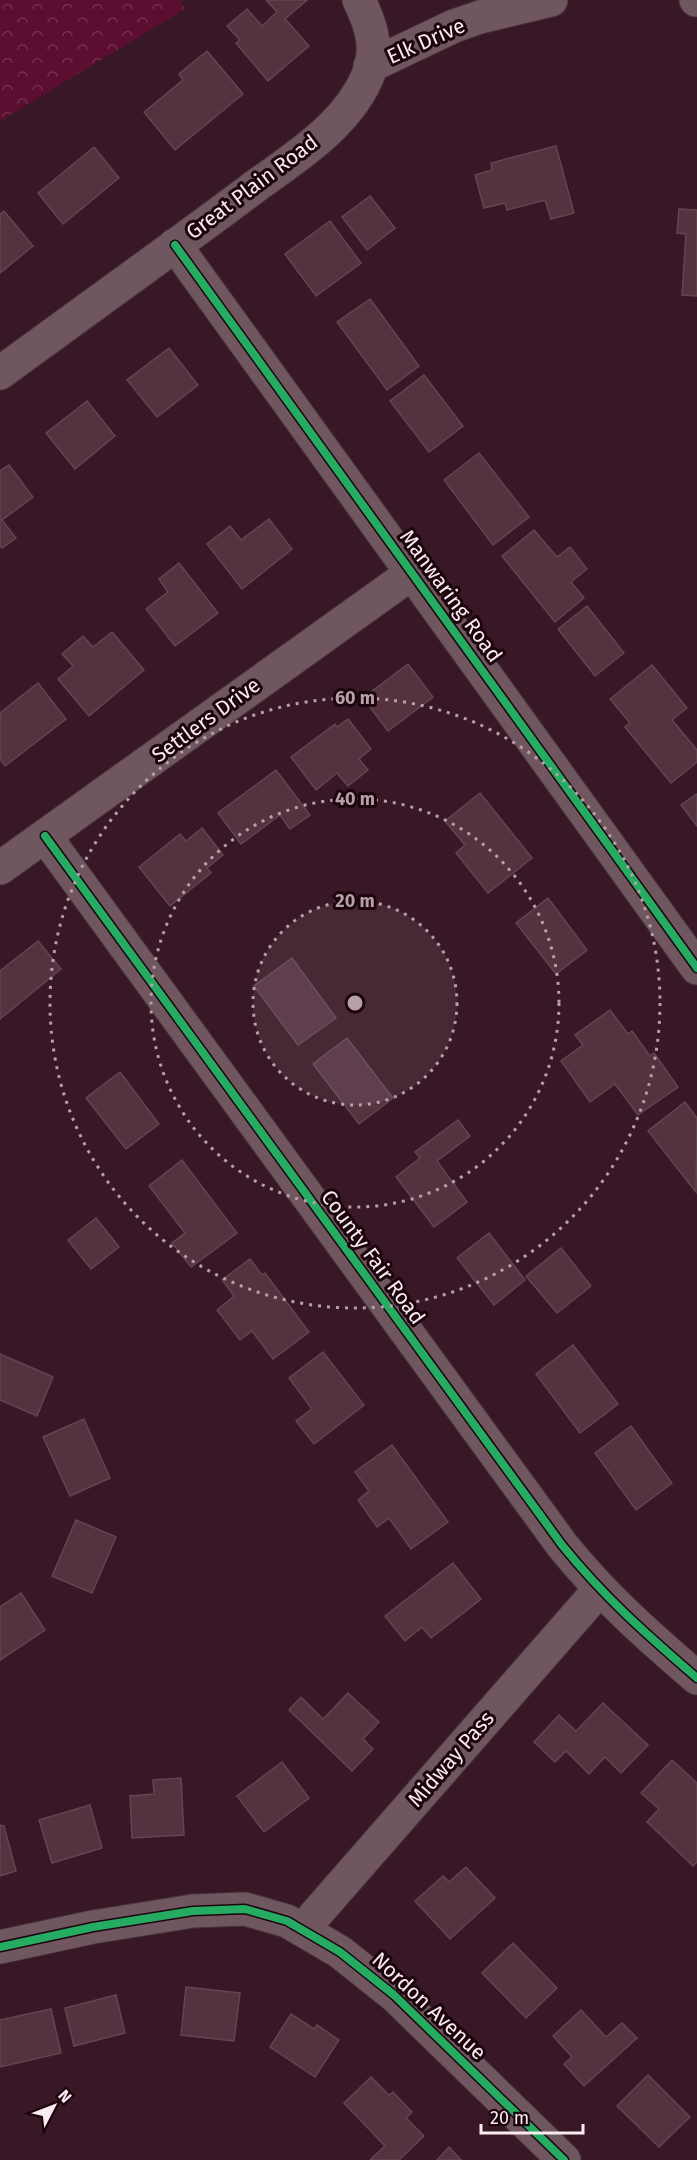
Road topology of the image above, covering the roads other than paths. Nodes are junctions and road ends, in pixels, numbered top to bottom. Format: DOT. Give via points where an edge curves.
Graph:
graph roads {
  1 [pos="359,0"];
  2 [pos="551,0"];
  3 [pos="370,66"];
  4 [pos="175,245"];
  5 [pos="0,373"];
  6 [pos="412,573"];
  7 [pos="45,836"];
  8 [pos="0,868"];
  9 [pos="697,968"];
  10 [pos="599,1590"];
  11 [pos="697,1678"];
  12 [pos="303,1929"];
  13 [pos="0,1947"];
  14 [pos="564,2160"];
  1 -- 3 [label="street, Great Plain Road" via="374,46"];
  2 -- 3 [label="street, Elk Drive" via="454,26"];
  3 -- 4 [label="street, Great Plain Road" via="353,100 323,134"];
  4 -- 5 [label="street, Great Plain Road"];
  4 -- 6 [label="street, Manwaring Road"];
  6 -- 7 [label="street, Settlers Drive"];
  6 -- 9 [label="street, Manwaring Road"];
  7 -- 8 [label="street, Settlers Drive"];
  7 -- 10 [label="street, County Fair Road" via="538,1514"];
  10 -- 11 [label="street, County Fair Road"];
  10 -- 12 [label="street, Midway Pass"];
  12 -- 13 [label="street, Nordon Avenue" via="265,1913 228,1909 111,1923"];
  12 -- 14 [label="street, Nordon Avenue" via="352,1961 402,2002"];
}
